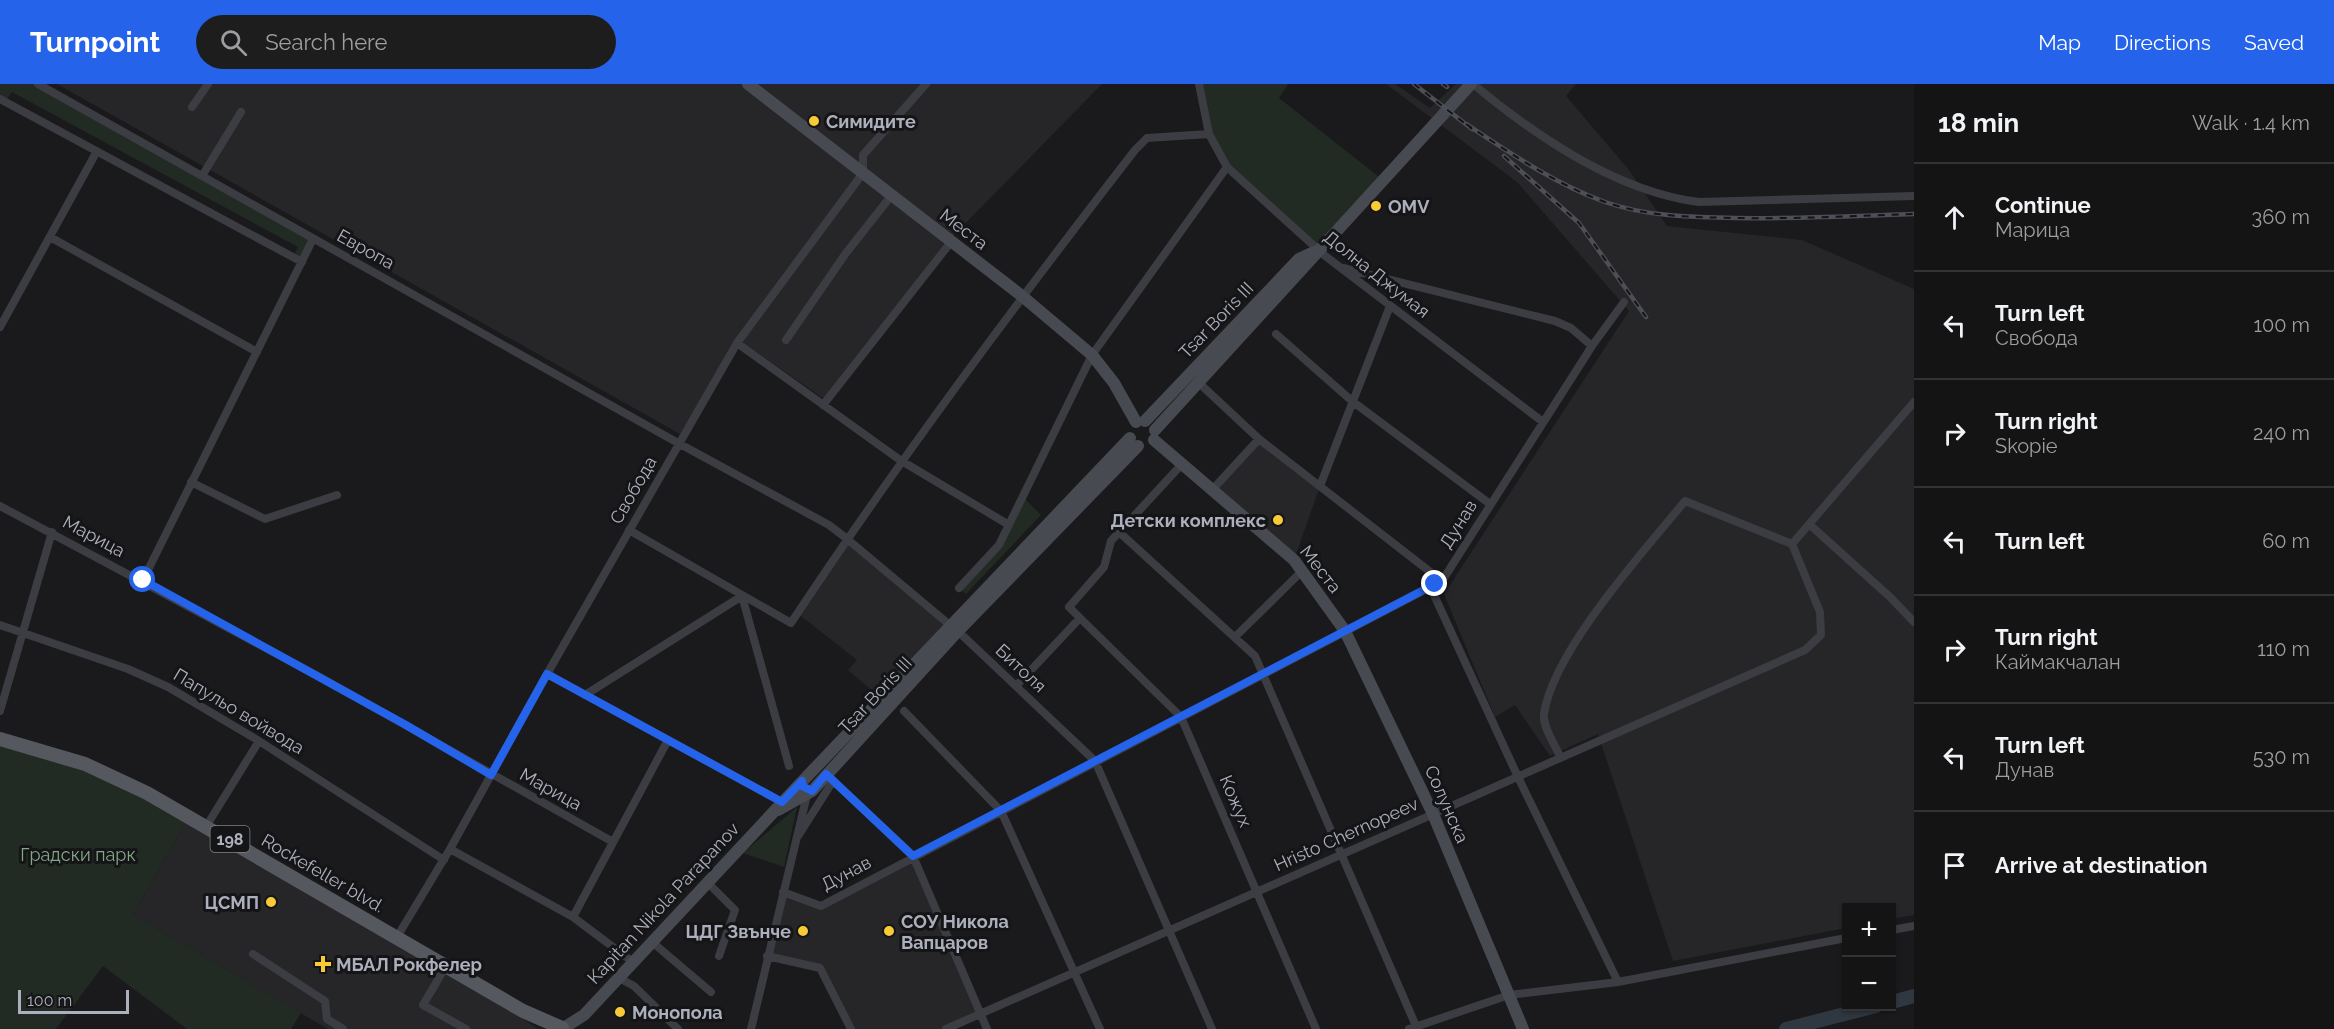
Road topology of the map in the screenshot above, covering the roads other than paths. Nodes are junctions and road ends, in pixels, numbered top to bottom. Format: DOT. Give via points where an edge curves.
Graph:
graph roads {
  1 [pos="38,84"];
  2 [pos="208,84"];
  3 [pos="748,84"];
  4 [pos="927,84"];
  5 [pos="1199,84"];
  6 [pos="1472,84"];
  7 [pos="0,99"];
  8 [pos="192,107"];
  9 [pos="241,112"];
  10 [pos="1209,134"];
  11 [pos="97,151"];
  12 [pos="1227,167"];
  13 [pos="863,173"];
  14 [pos="202,176"];
  15 [pos="891,196"];
  16 [pos="1914,196"];
  17 [pos="50,237"];
  18 [pos="313,238"];
  19 [pos="951,242"];
  20 [pos="1318,250"];
  21 [pos="302,262"];
  22 [pos="1338,267"];
  23 [pos="1022,296"];
  24 [pos="1624,302"];
  25 [pos="1390,306"];
  26 [pos="0,327"];
  27 [pos="1276,334"];
  28 [pos="786,340"];
  29 [pos="737,343"];
  30 [pos="1592,346"];
  31 [pos="257,352"];
  32 [pos="1092,355"];
  33 [pos="1199,383"];
  34 [pos="1352,401"];
  35 [pos="1914,402"];
  36 [pos="823,405"];
  37 [pos="1140,422"];
  38 [pos="1543,422"];
  39 [pos="1155,435"];
  40 [pos="1259,440"];
  41 [pos="1134,442"];
  42 [pos="678,443"];
  43 [pos="900,460"];
  44 [pos="1182,464"];
  45 [pos="191,482"];
  46 [pos="1320,486"];
  47 [pos="1212,490"];
  48 [pos="337,495"];
  49 [pos="1490,504"];
  50 [pos="0,506"];
  51 [pos="1809,524"];
  52 [pos="1009,525"];
  53 [pos="629,530"];
  54 [pos="52,532"];
  55 [pos="1119,532"];
  56 [pos="846,538"];
  57 [pos="1792,543"];
  58 [pos="1302,571"];
  59 [pos="143,580"];
  60 [pos="1438,582"];
  61 [pos="959,588"];
  62 [pos="742,596"];
  63 [pos="1080,618"];
  64 [pos="1914,622"];
  65 [pos="0,625"];
  66 [pos="954,629"];
  67 [pos="1345,631"];
  68 [pos="25,632"];
  69 [pos="1235,637"];
  70 [pos="1264,673"];
  71 [pos="547,674"];
  72 [pos="1016,686"];
  73 [pos="585,695"];
  74 [pos="0,711"];
  75 [pos="904,711"];
  76 [pos="1181,717"];
  77 [pos="0,739"];
  78 [pos="668,740"];
  79 [pos="259,741"];
  80 [pos="1560,757"];
  81 [pos="1095,761"];
  82 [pos="789,766"];
  83 [pos="491,775"];
  84 [pos="1518,777"];
  85 [pos="830,778"];
  86 [pos="802,781"];
  87 [pos="809,793"];
  88 [pos="782,802"];
  89 [pos="1000,811"];
  90 [pos="1432,814"];
  91 [pos="769,815"];
  92 [pos="207,825"];
  93 [pos="795,841"];
  94 [pos="612,842"];
  95 [pos="450,849"];
  96 [pos="1341,855"];
  97 [pos="913,856"];
  98 [pos="444,860"];
  99 [pos="707,882"];
  100 [pos="783,892"];
  101 [pos="1257,892"];
  102 [pos="573,917"];
  103 [pos="1914,926"];
  104 [pos="1896,929"];
  105 [pos="1168,931"];
  106 [pos="397,937"];
  107 [pos="1842,939"];
  108 [pos="652,942"];
  109 [pos="253,954"];
  110 [pos="719,956"];
  111 [pos="767,956"];
  112 [pos="633,962"];
  113 [pos="446,966"];
  114 [pos="1076,972"];
  115 [pos="619,978"];
  116 [pos="1618,982"];
  117 [pos="711,992"];
  118 [pos="1509,995"];
  119 [pos="522,1011"];
  120 [pos="980,1014"];
  121 [pos="567,1028"];
  122 [pos="1412,1028"];
  123 [pos="343,1029"];
  124 [pos="466,1029"];
  125 [pos="547,1029"];
  126 [pos="678,1029"];
  127 [pos="751,1029"];
  128 [pos="851,1029"];
  129 [pos="946,1029"];
  130 [pos="987,1029"];
  131 [pos="1100,1029"];
  132 [pos="1212,1029"];
  133 [pos="1316,1029"];
  134 [pos="1523,1029"];
  1 -- 14 [label="street, Европа"];
  2 -- 8 [label="street"];
  3 -- 13 [label="main road, Места"];
  4 -- 13 [label="street, Свобода" via="863,155"];
  5 -- 10 [label="street, Долна Джумая"];
  6 -- 16 [label="street" via="1512,116 1567,151 1605,172 1675,200"];
  6 -- 20 [label="main road, Tsar Boris III"];
  7 -- 11 [label="street"];
  9 -- 14 [label="street"];
  10 -- 12 [label="street, Долна Джумая"];
  10 -- 23 [label="street" via="1147,138"];
  11 -- 17 [label="street"];
  11 -- 21 [label="street"];
  12 -- 20 [label="street, Долна Джумая"];
  12 -- 32 [label="street"];
  13 -- 15 [label="main road, Места"];
  13 -- 29 [label="street, Свобода"];
  14 -- 18 [label="street, Европа"];
  15 -- 19 [label="main road, Места"];
  15 -- 28 [label="street"];
  17 -- 26 [label="street"];
  17 -- 31 [label="street"];
  18 -- 21 [label="street"];
  18 -- 42 [label="street, Европа"];
  19 -- 23 [label="main road, Места"];
  19 -- 36 [label="street"];
  20 -- 22 [label="street, Долна Джумая"];
  20 -- 33 [label="main road, Tsar Boris III"];
  20 -- 37 [label="main road, Tsar Boris III" via="1299,259"];
  21 -- 31 [label="street"];
  22 -- 25 [label="street, Долна Джумая"];
  22 -- 30 [label="street" via="1555,321 1571,328"];
  23 -- 32 [label="main road, Места"];
  23 -- 43 [label="street"];
  24 -- 30 [label="street, Дунав"];
  25 -- 34 [label="street"];
  25 -- 38 [label="street, Долна Джумая"];
  27 -- 34 [label="street"];
  29 -- 36 [label="street"];
  29 -- 42 [label="street, Свобода"];
  30 -- 38 [label="street, Дунав"];
  31 -- 45 [label="street"];
  32 -- 37 [label="main road, Места"];
  32 -- 52 [label="street"];
  33 -- 39 [label="main road, Tsar Boris III"];
  33 -- 40 [label="street"];
  34 -- 46 [label="street"];
  34 -- 49 [label="street"];
  35 -- 51 [label="street"];
  36 -- 43 [label="street"];
  37 -- 39 [label="main road, Места"];
  37 -- 41 [label="main road" via="1130,430"];
  38 -- 49 [label="street, Дунав"];
  39 -- 41 [label="main road" via="1147,446"];
  39 -- 44 [label="main road, Места"];
  40 -- 46 [label="street"];
  40 -- 47 [label="street"];
  41 -- 66 [label="main road, Tsar Boris III"];
  42 -- 53 [label="street, Свобода"];
  42 -- 56 [label="street, Битоля"];
  43 -- 52 [label="street"];
  43 -- 56 [label="street"];
  44 -- 47 [label="main road, Места"];
  44 -- 55 [label="street"];
  45 -- 48 [label="street" via="265,519"];
  45 -- 59 [label="street"];
  46 -- 60 [label="street"];
  47 -- 58 [label="main road, Места"];
  49 -- 60 [label="street, Дунав"];
  50 -- 54 [label="street, Марица"];
  51 -- 57 [label="street"];
  51 -- 64 [label="street"];
  52 -- 61 [label="street" via="999,545"];
  53 -- 62 [label="street"];
  53 -- 71 [label="street, Свобода"];
  54 -- 59 [label="street, Марица"];
  54 -- 68 [label="street"];
  55 -- 63 [label="street" via="1111,541 1104,567 1070,607"];
  55 -- 69 [label="street"];
  56 -- 62 [label="street" via="790,623"];
  56 -- 66 [label="street, Битоля"];
  57 -- 80 [label="street, Hristo Chernopeev" via="1820,612 1821,635 1805,650"];
  57 -- 80 [label="street" via="1685,501 1611,590 1554,681 1543,716"];
  58 -- 67 [label="main road, Места"];
  58 -- 69 [label="street"];
  59 -- 83 [label="street, Марица"];
  60 -- 67 [label="street, Дунав"];
  60 -- 84 [label="street" via="1434,595"];
  62 -- 73 [label="street"];
  62 -- 82 [label="street"];
  63 -- 72 [label="street"];
  63 -- 76 [label="street, Кожух"];
  65 -- 68 [label="street, Папульо войвода"];
  66 -- 72 [label="street, Битоля"];
  66 -- 85 [label="main road, Tsar Boris III"];
  66 -- 86 [label="main road, Tsar Boris III"];
  67 -- 70 [label="street, Дунав"];
  67 -- 90 [label="main road, Солунска"];
  68 -- 74 [label="street"];
  68 -- 79 [label="street, Папульо войвода" via="168,687"];
  69 -- 70 [label="street" via="1255,656"];
  70 -- 76 [label="street, Дунав"];
  70 -- 96 [label="street"];
  71 -- 73 [label="street"];
  71 -- 83 [label="street, Свобода"];
  72 -- 81 [label="street, Битоля"];
  73 -- 78 [label="street"];
  75 -- 89 [label="street"];
  76 -- 81 [label="street, Дунав"];
  76 -- 101 [label="street, Кожух"];
  77 -- 92 [label="main road, Rockefeller blvd. / 198" via="85,764"];
  78 -- 88 [label="street"];
  78 -- 94 [label="street"];
  79 -- 92 [label="street"];
  79 -- 98 [label="street, Папульо войвода"];
  80 -- 84 [label="street, Hristo Chernopeev"];
  81 -- 89 [label="street, Дунав"];
  81 -- 105 [label="street, Битоля"];
  83 -- 94 [label="street, Марица"];
  83 -- 95 [label="street, Свобода"];
  84 -- 90 [label="street, Hristo Chernopeev"];
  84 -- 116 [label="street"];
  85 -- 87 [label="main road, Tsar Boris III"];
  85 -- 93 [label="street"];
  85 -- 97 [label="street"];
  86 -- 87 [label="main road"];
  86 -- 88 [label="main road, Kapitan Nikola Parapanov"];
  87 -- 91 [label="main road, Kapitan Nikola Parapanov"];
  87 -- 93 [label="street, Tsar Boris III"];
  88 -- 91 [label="main road, Kapitan Nikola Parapanov"];
  89 -- 97 [label="street, Дунав"];
  89 -- 114 [label="street"];
  90 -- 96 [label="street, Hristo Chernopeev"];
  90 -- 118 [label="main road, Солунска"];
  91 -- 99 [label="main road, Kapitan Nikola Parapanov"];
  92 -- 106 [label="main road, Rockefeller blvd. / 198"];
  93 -- 100 [label="street, Tsar Boris III"];
  94 -- 102 [label="street"];
  95 -- 98 [label="street, Свобода"];
  95 -- 102 [label="street"];
  96 -- 101 [label="street, Hristo Chernopeev"];
  96 -- 122 [label="street"];
  97 -- 100 [label="street, Дунав" via="821,906"];
  97 -- 120 [label="street"];
  98 -- 106 [label="street, Свобода"];
  99 -- 108 [label="main road, Kapitan Nikola Parapanov"];
  99 -- 110 [label="street" via="735,910"];
  100 -- 111 [label="street, Tsar Boris III"];
  101 -- 105 [label="street, Hristo Chernopeev"];
  101 -- 133 [label="street, Кожух"];
  102 -- 112 [label="street"];
  103 -- 104 [label="street"];
  105 -- 114 [label="street, Hristo Chernopeev"];
  105 -- 132 [label="street, Битоля"];
  106 -- 113 [label="main road, Rockefeller blvd. / 198"];
  107 -- 116 [label="street"];
  108 -- 112 [label="main road, Kapitan Nikola Parapanov"];
  108 -- 117 [label="street"];
  109 -- 123 [label="street" via="325,1001 327,1019"];
  111 -- 127 [label="street, Tsar Boris III"];
  111 -- 128 [label="street" via="820,968"];
  112 -- 115 [label="main road, Kapitan Nikola Parapanov"];
  113 -- 119 [label="main road, Rockefeller blvd. / 198"];
  113 -- 124 [label="street" via="423,1005"];
  114 -- 120 [label="street, Hristo Chernopeev"];
  114 -- 131 [label="street"];
  115 -- 121 [label="main road, Kapitan Nikola Parapanov"];
  115 -- 126 [label="street" via="634,986"];
  116 -- 118 [label="street"];
  118 -- 122 [label="street"];
  118 -- 134 [label="main road, Солунска"];
  119 -- 121 [label="main road, Rockefeller blvd. / 198"];
  119 -- 125 [label="main road, Rockefeller blvd. / 198"];
  120 -- 129 [label="street, Hristo Chernopeev"];
  120 -- 130 [label="street"];
}
